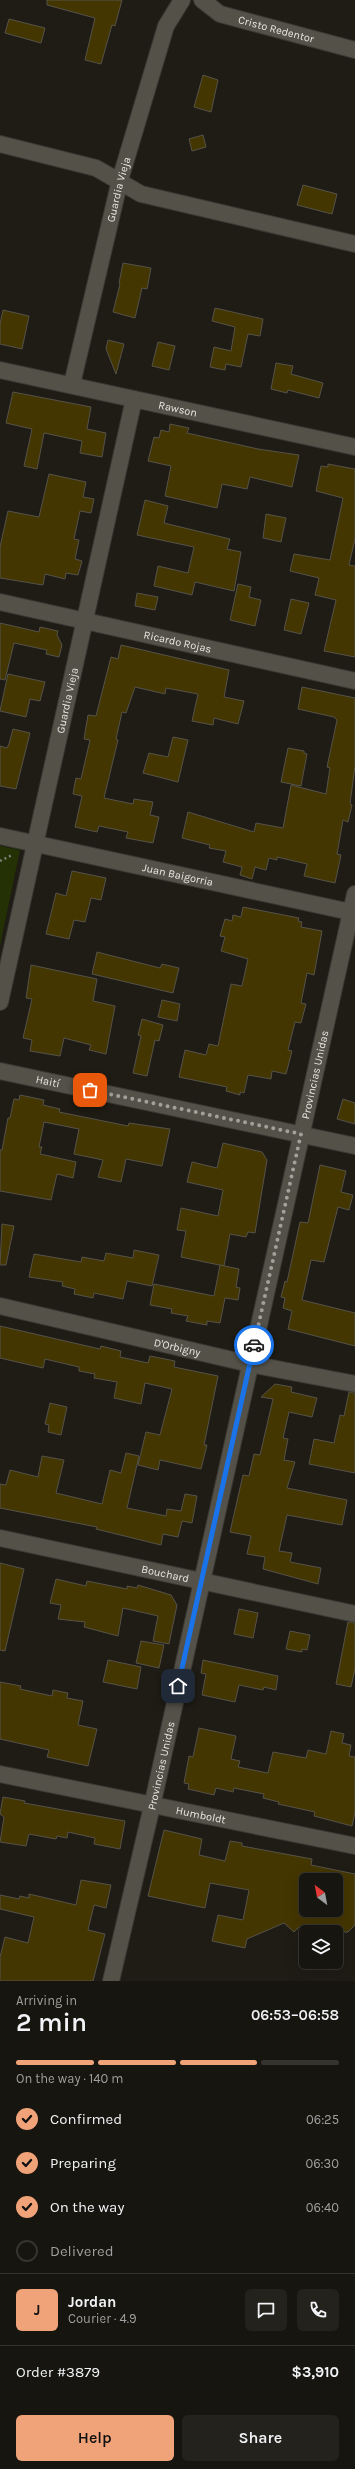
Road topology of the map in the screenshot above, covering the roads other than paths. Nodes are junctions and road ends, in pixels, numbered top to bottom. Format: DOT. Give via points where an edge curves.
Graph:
graph roads {
  1 [pos="182,0"];
  2 [pos="202,0"];
  3 [pos="355,50"];
  4 [pos="0,144"];
  5 [pos="120,180"];
  6 [pos="355,244"];
  7 [pos="0,370"];
  8 [pos="72,384"];
  9 [pos="134,399"];
  10 [pos="355,447"];
  11 [pos="0,602"];
  12 [pos="85,620"];
  13 [pos="355,681"];
  14 [pos="0,836"];
  15 [pos="36,844"];
  16 [pos="355,894"];
  17 [pos="353,912"];
  18 [pos="0,1002"];
  19 [pos="0,1071"];
  20 [pos="301,1134"];
  21 [pos="355,1146"];
  22 [pos="0,1306"];
  23 [pos="250,1364"];
  24 [pos="355,1384"];
  25 [pos="0,1538"];
  26 [pos="201,1581"];
  27 [pos="355,1614"];
  28 [pos="0,1774"];
  29 [pos="152,1806"];
  30 [pos="355,1846"];
  31 [pos="111,1981"];
  1 -- 5 [label="street, Guardia Vieja" via="166,26"];
  2 -- 3 [label="street, Cristo Redentor" via="220,14"];
  4 -- 5 [label="street" via="96,168"];
  5 -- 6 [label="street" via="141,194"];
  5 -- 8 [label="street, Guardia Vieja"];
  7 -- 8 [label="street, Rawson"];
  8 -- 9 [label="street, Rawson"];
  9 -- 10 [label="street, Rawson"];
  9 -- 12 [label="street, Guardia Vieja"];
  11 -- 12 [label="street, Ricardo Rojas"];
  12 -- 13 [label="street, Ricardo Rojas"];
  12 -- 15 [label="street, Guardia Vieja"];
  14 -- 15 [label="street, Juan Baigorria"];
  15 -- 17 [label="street, Juan Baigorria"];
  15 -- 18 [label="street, Guardia Vieja"];
  16 -- 17 [label="street, Provincias Unidas"];
  17 -- 20 [label="street, Provincias Unidas"];
  19 -- 20 [label="street, Haití"];
  20 -- 21 [label="street, Haití"];
  20 -- 23 [label="street, Provincias Unidas"];
  22 -- 23 [label="street, D'Orbigny"];
  23 -- 24 [label="street, D'Orbigny"];
  23 -- 26 [label="street, Provincias Unidas"];
  25 -- 26 [label="street, Bouchard"];
  26 -- 27 [label="street, Bouchard"];
  26 -- 29 [label="street, Provincias Unidas"];
  28 -- 29 [label="street, Humboldt"];
  29 -- 30 [label="street, Humboldt"];
  29 -- 31 [label="street, Provincias Unidas"];
}
